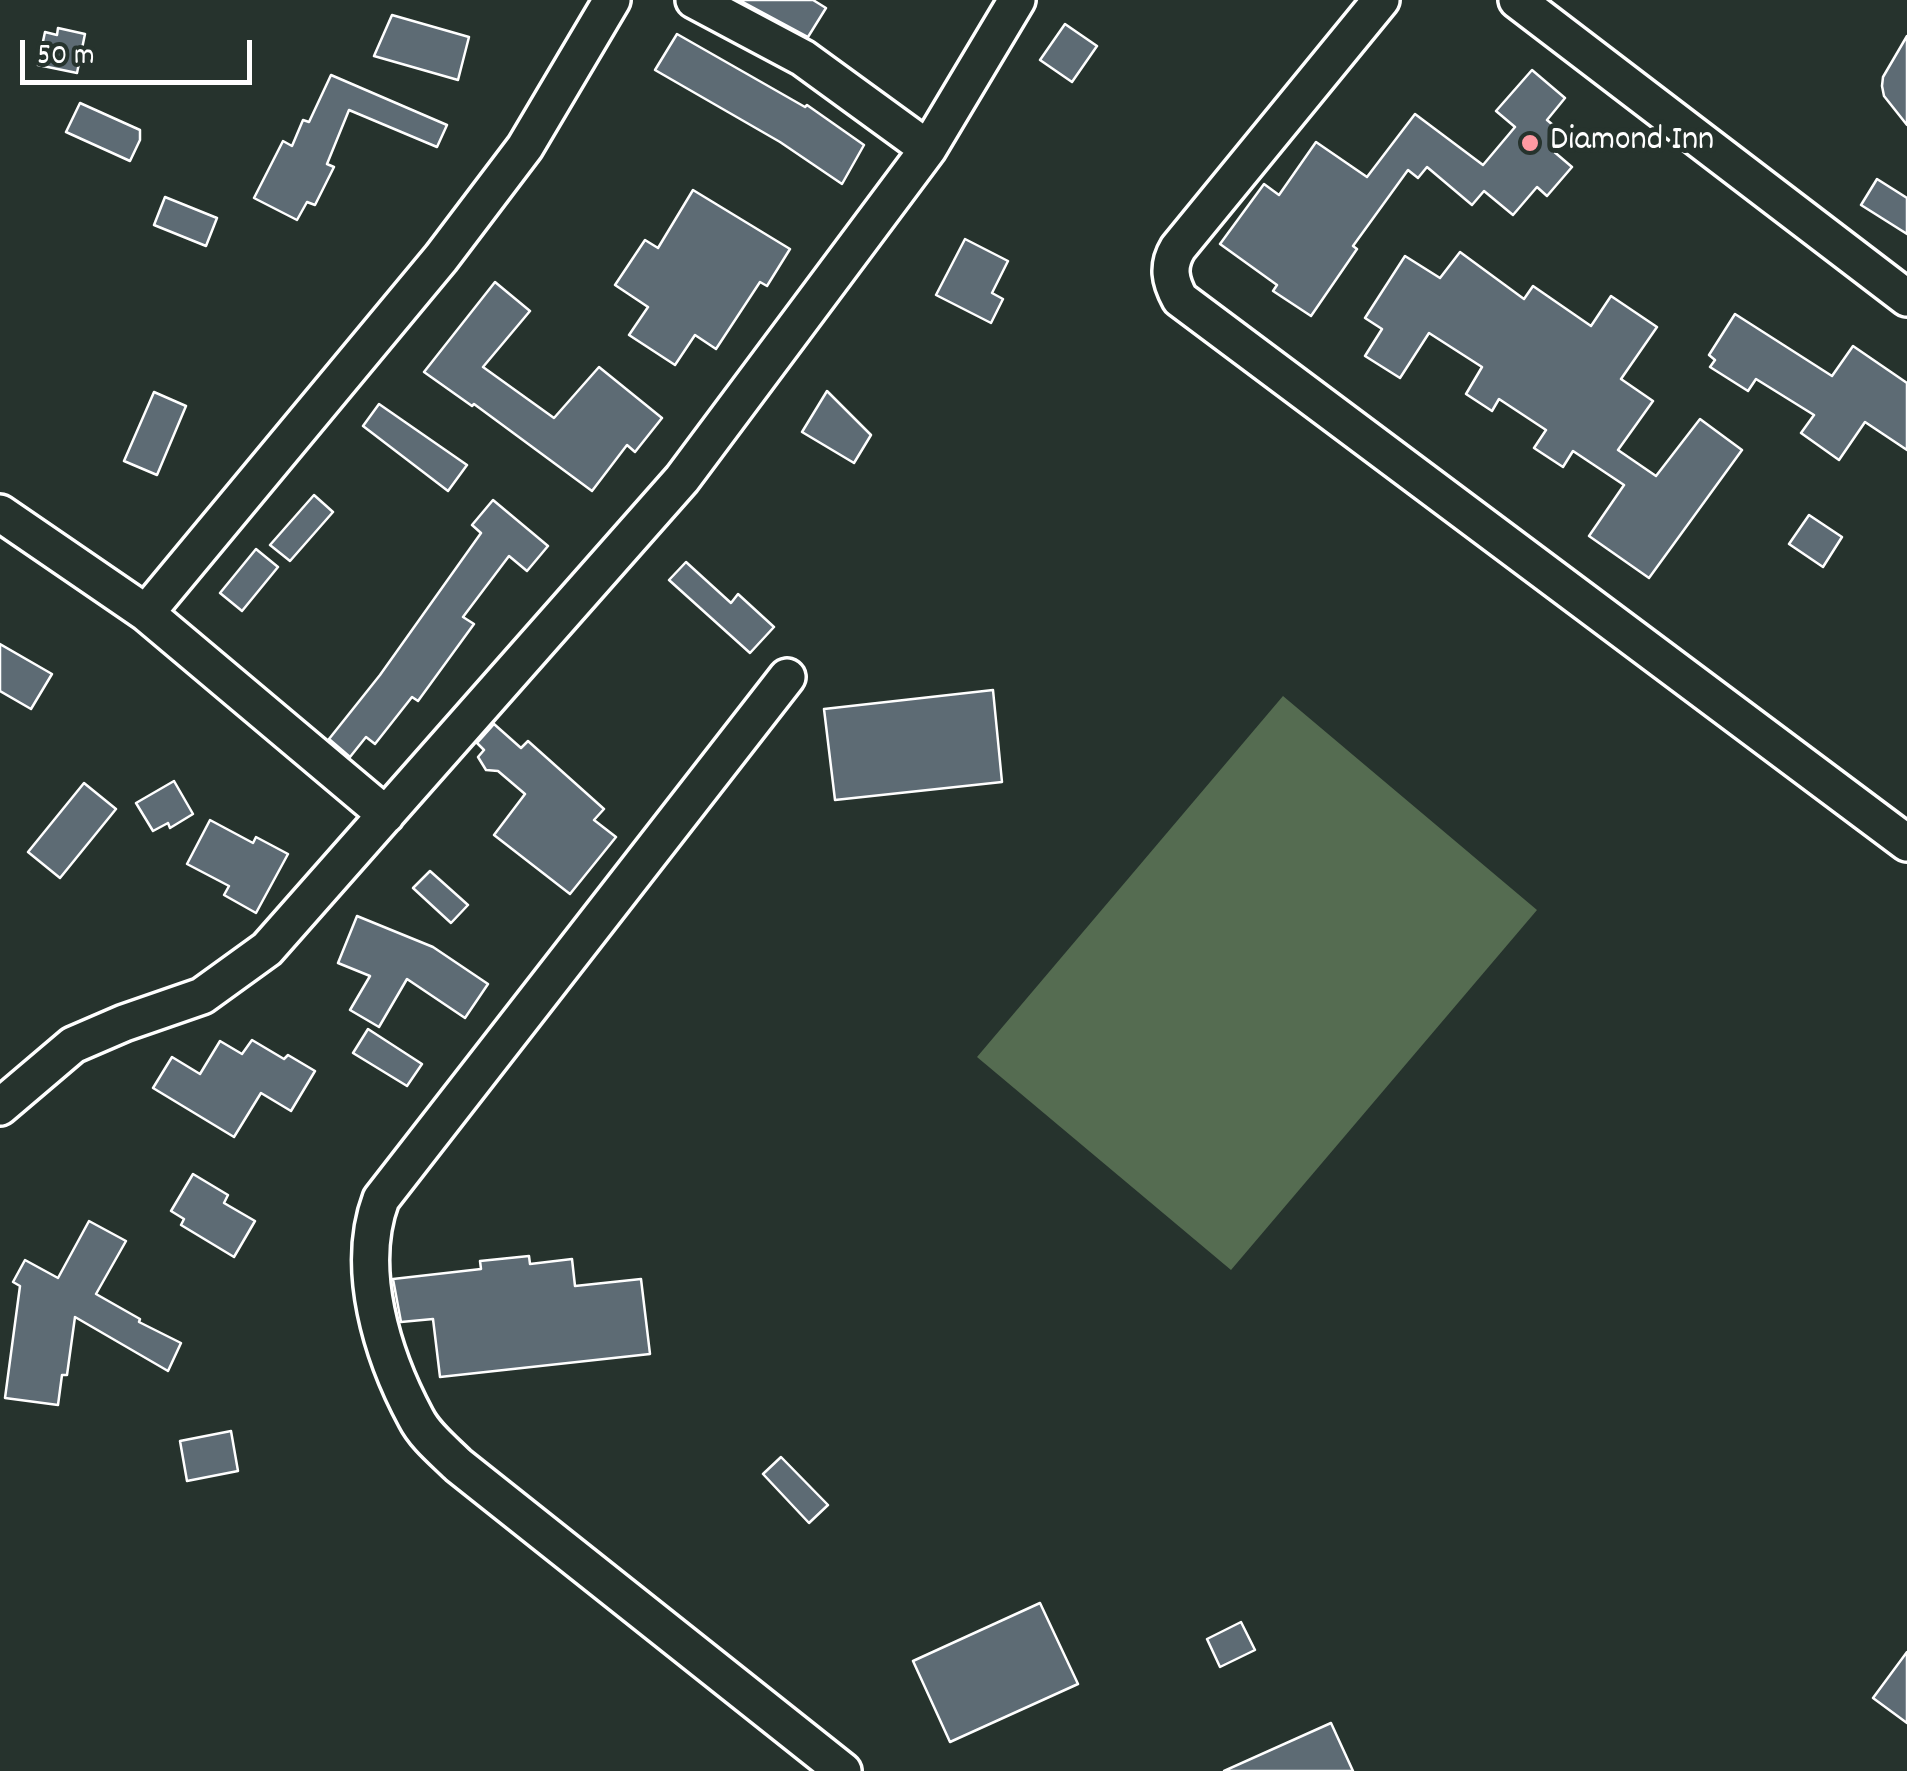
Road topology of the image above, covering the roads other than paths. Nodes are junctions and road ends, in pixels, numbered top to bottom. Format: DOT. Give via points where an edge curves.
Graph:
graph roads {
  1 [pos="612,0"];
  2 [pos="694,0"];
  3 [pos="1018,0"];
  4 [pos="1381,0"];
  5 [pos="1517,0"];
  6 [pos="928,149"];
  7 [pos="1907,298"];
  8 [pos="0,513"];
  9 [pos="146,614"];
  10 [pos="788,677"];
  11 [pos="386,815"];
  12 [pos="1907,843"];
  13 [pos="0,1107"];
  14 [pos="843,1771"];
  1 -- 9 [label="street" via="526,147"];
  2 -- 6 [label="street" via="803,58"];
  3 -- 6 [label="street"];
  4 -- 12 [label="street" via="1178,248 1171,260 1172,286"];
  5 -- 7 [label="street"];
  6 -- 11 [label="street" via="682,479"];
  8 -- 9 [label="street"];
  9 -- 11 [label="street"];
  10 -- 14 [label="street" via="381,1199 370,1260 391,1359 417,1422 458,1466"];
  11 -- 13 [label="street" via="267,949 202,996 73,1045"];
}
